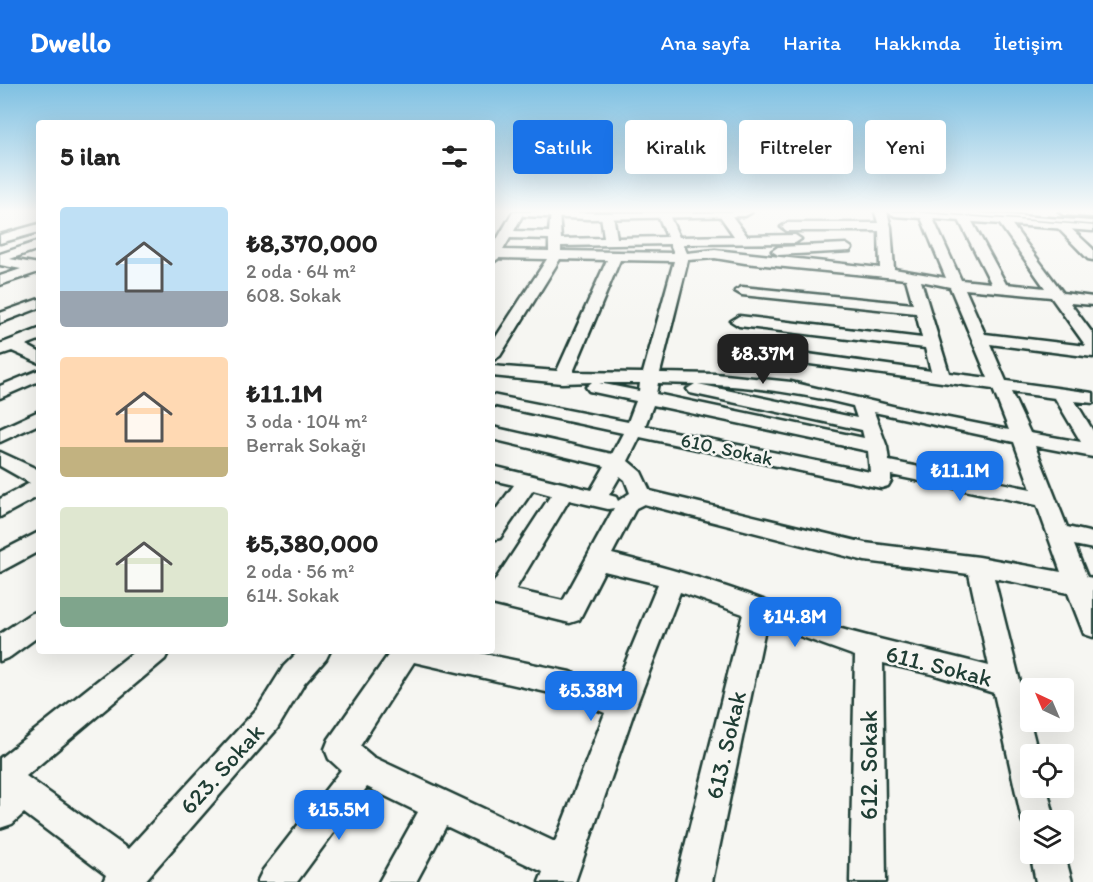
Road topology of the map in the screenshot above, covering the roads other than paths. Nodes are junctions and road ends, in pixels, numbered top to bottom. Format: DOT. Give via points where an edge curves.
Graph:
graph roads {
  1 [pos="27,249"];
  2 [pos="531,249"];
  3 [pos="553,249"];
  4 [pos="578,249"];
  5 [pos="677,249"];
  6 [pos="679,249"];
  7 [pos="681,249"];
  8 [pos="821,249"];
  9 [pos="886,249"];
  10 [pos="941,249"];
  11 [pos="979,249"];
  12 [pos="1024,249"];
  13 [pos="805,250"];
  14 [pos="715,254"];
  15 [pos="495,256"];
  16 [pos="615,256"];
  17 [pos="0,259"];
  18 [pos="36,268"];
  19 [pos="36,269"];
  20 [pos="887,273"];
  21 [pos="743,275"];
  22 [pos="912,275"];
  23 [pos="957,284"];
  24 [pos="1000,286"];
  25 [pos="5,292"];
  26 [pos="1060,300"];
  27 [pos="1093,301"];
  28 [pos="36,304"];
  29 [pos="920,309"];
  30 [pos="1093,313"];
  31 [pos="0,318"];
  32 [pos="739,321"];
  33 [pos="36,335"];
  34 [pos="981,338"];
  35 [pos="932,344"];
  36 [pos="1093,345"];
  37 [pos="7,348"];
  38 [pos="495,351"];
  39 [pos="1093,352"];
  40 [pos="36,357"];
  41 [pos="735,365"];
  42 [pos="495,371"];
  43 [pos="36,376"];
  44 [pos="650,378"];
  45 [pos="942,378"];
  46 [pos="569,379"];
  47 [pos="1001,386"];
  48 [pos="0,393"];
  49 [pos="1062,394"];
  50 [pos="647,398"];
  51 [pos="1093,398"];
  52 [pos="495,401"];
  53 [pos="861,402"];
  54 [pos="36,418"];
  55 [pos="868,426"];
  56 [pos="6,428"];
  57 [pos="632,429"];
  58 [pos="495,434"];
  59 [pos="1022,437"];
  60 [pos="1093,449"];
  61 [pos="878,456"];
  62 [pos="0,459"];
  63 [pos="617,462"];
  64 [pos="495,474"];
  65 [pos="36,477"];
  66 [pos="528,482"];
  67 [pos="36,489"];
  68 [pos="564,490"];
  69 [pos="596,499"];
  70 [pos="1047,500"];
  71 [pos="633,502"];
  72 [pos="2,506"];
  73 [pos="495,528"];
  74 [pos="1060,534"];
  75 [pos="1093,541"];
  76 [pos="36,542"];
  77 [pos="598,560"];
  78 [pos="0,563"];
  79 [pos="979,566"];
  80 [pos="672,580"];
  81 [pos="1085,586"];
  82 [pos="757,608"];
  83 [pos="36,624"];
  84 [pos="1093,626"];
  85 [pos="0,649"];
  86 [pos="869,649"];
  87 [pos="152,654"];
  88 [pos="313,654"];
  89 [pos="404,654"];
  90 [pos="430,654"];
  91 [pos="1006,684"];
  92 [pos="622,706"];
  93 [pos="1021,744"];
  94 [pos="362,768"];
  95 [pos="6,790"];
  96 [pos="439,807"];
  97 [pos="1050,864"];
  98 [pos="560,873"];
  99 [pos="125,877"];
  100 [pos="275,882"];
  101 [pos="397,882"];
  102 [pos="694,882"];
  103 [pos="868,882"];
  104 [pos="1054,882"];
  1 -- 17 [label="street"];
  2 -- 15 [label="street"];
  3 -- 38 [label="street"];
  4 -- 16 [label="street"];
  5 -- 16 [label="street"];
  6 -- 44 [label="street"];
  7 -- 14 [label="street"];
  8 -- 13 [label="street"];
  9 -- 20 [label="street"];
  10 -- 23 [label="street"];
  11 -- 24 [label="street"];
  12 -- 26 [label="street"];
  13 -- 14 [label="street"];
  14 -- 21 [label="street"];
  16 -- 46 [label="street"];
  17 -- 18 [label="street"];
  19 -- 25 [label="street"];
  20 -- 21 [label="street"];
  20 -- 22 [label="street"];
  21 -- 29 [label="street"];
  21 -- 32 [label="street"];
  22 -- 23 [label="street"];
  22 -- 29 [label="street"];
  23 -- 24 [label="street"];
  23 -- 34 [label="street"];
  24 -- 26 [label="street"];
  26 -- 27 [label="street"];
  26 -- 30 [label="street"];
  26 -- 36 [label="street"];
  28 -- 31 [label="street"];
  29 -- 35 [label="street"];
  32 -- 35 [label="street"];
  32 -- 41 [label="street"];
  33 -- 37 [label="street"];
  34 -- 39 [label="street"];
  34 -- 47 [label="street"];
  35 -- 45 [label="street"];
  37 -- 40 [label="street"];
  41 -- 44 [label="street"];
  41 -- 45 [label="street"];
  41 -- 53 [label="street" via="791,387"];
  42 -- 46 [label="street"];
  43 -- 48 [label="street"];
  44 -- 46 [label="street"];
  44 -- 50 [label="street"];
  44 -- 55 [label="street"];
  45 -- 47 [label="street"];
  46 -- 50 [label="street"];
  47 -- 49 [label="street"];
  47 -- 59 [label="street"];
  49 -- 51 [label="street"];
  49 -- 60 [label="street"];
  50 -- 57 [label="street"];
  50 -- 61 [label="street"];
  52 -- 57 [label="street, 610. Sokak"];
  53 -- 55 [label="street"];
  53 -- 59 [label="street"];
  54 -- 56 [label="street"];
  55 -- 61 [label="street"];
  57 -- 61 [label="street, 610. Sokak" via="880,481"];
  57 -- 63 [label="street"];
  58 -- 63 [label="street"];
  59 -- 60 [label="street"];
  59 -- 70 [label="street"];
  61 -- 70 [label="street"];
  62 -- 65 [label="street"];
  63 -- 69 [label="street"];
  63 -- 71 [label="street" via="634,477"];
  64 -- 66 [label="street"];
  66 -- 68 [label="street"];
  66 -- 73 [label="street"];
  67 -- 72 [label="street"];
  68 -- 69 [label="street"];
  68 -- 77 [label="street" via="498,596 570,613"];
  69 -- 71 [label="street"];
  70 -- 74 [label="street"];
  71 -- 77 [label="street"];
  71 -- 79 [label="street" via="866,552"];
  74 -- 75 [label="street"];
  74 -- 81 [label="street"];
  76 -- 78 [label="street"];
  77 -- 80 [label="street, 611. Sokak"];
  79 -- 81 [label="street"];
  79 -- 91 [label="street"];
  80 -- 82 [label="street, 611. Sokak"];
  80 -- 92 [label="street"];
  81 -- 84 [label="street"];
  82 -- 86 [label="street, 611. Sokak"];
  82 -- 102 [label="street, 613. Sokak"];
  83 -- 85 [label="street"];
  86 -- 91 [label="street, 611. Sokak"];
  86 -- 103 [label="street, 612. Sokak"];
  87 -- 95 [label="street"];
  88 -- 99 [label="street, 623. Sokak" via="294,675 267,719"];
  89 -- 94 [label="street" via="340,749"];
  90 -- 92 [label="street" via="570,685"];
  91 -- 93 [label="street"];
  92 -- 98 [label="street"];
  94 -- 96 [label="street"];
  94 -- 100 [label="street"];
  95 -- 99 [label="street"];
  96 -- 98 [label="street"];
  96 -- 101 [label="street"];
  97 -- 104 [label="street"];
}
